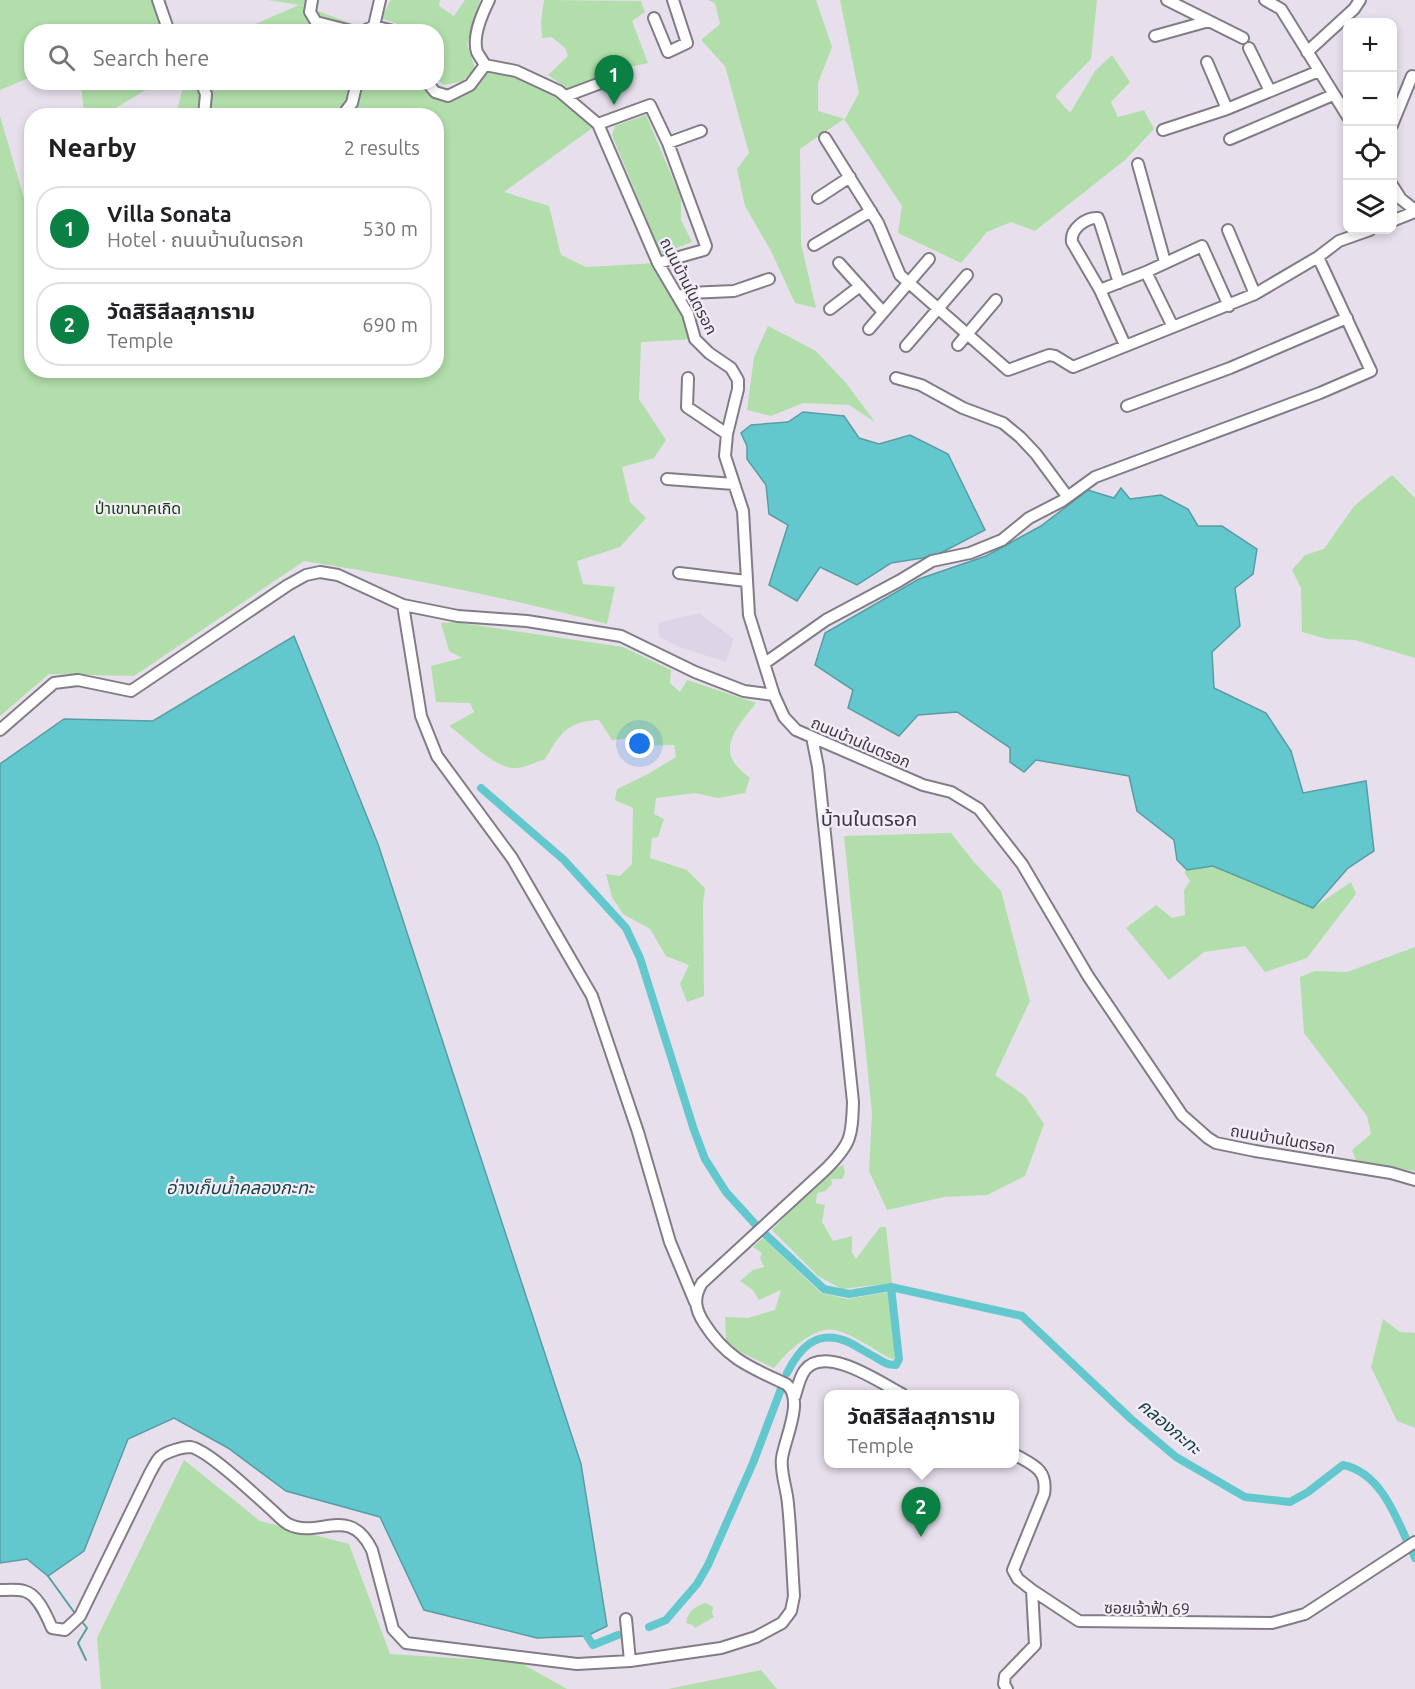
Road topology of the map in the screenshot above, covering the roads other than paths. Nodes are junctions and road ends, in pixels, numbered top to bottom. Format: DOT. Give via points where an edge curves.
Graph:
graph roads {
  1 [pos="158,0"];
  2 [pos="312,0"];
  3 [pos="380,0"];
  4 [pos="489,0"];
  5 [pos="673,0"];
  6 [pos="1167,0"];
  7 [pos="1265,0"];
  8 [pos="1360,0"];
  9 [pos="654,18"];
  10 [pos="1209,21"];
  11 [pos="166,24"];
  12 [pos="324,24"];
  13 [pos="374,24"];
  14 [pos="1155,36"];
  15 [pos="1307,52"];
  16 [pos="1207,62"];
  17 [pos="485,64"];
  18 [pos="1319,71"];
  19 [pos="1412,76"];
  20 [pos="614,78"];
  21 [pos="204,90"];
  22 [pos="355,90"];
  23 [pos="433,90"];
  24 [pos="1270,91"];
  25 [pos="1333,95"];
  26 [pos="566,96"];
  27 [pos="205,108"];
  28 [pos="348,108"];
  29 [pos="1227,109"];
  30 [pos="1343,111"];
  31 [pos="1397,113"];
  32 [pos="598,124"];
  33 [pos="1163,130"];
  34 [pos="701,131"];
  35 [pos="825,138"];
  36 [pos="1230,139"];
  37 [pos="668,143"];
  38 [pos="1138,164"];
  39 [pos="850,177"];
  40 [pos="1397,193"];
  41 [pos="818,198"];
  42 [pos="871,211"];
  43 [pos="1415,211"];
  44 [pos="1397,219"];
  45 [pos="1228,231"];
  46 [pos="1359,234"];
  47 [pos="814,245"];
  48 [pos="1318,256"];
  49 [pos="929,259"];
  50 [pos="1165,262"];
  51 [pos="658,263"];
  52 [pos="839,263"];
  53 [pos="1146,272"];
  54 [pos="967,275"];
  55 [pos="769,279"];
  56 [pos="907,283"];
  57 [pos="1119,283"];
  58 [pos="860,286"];
  59 [pos="1100,290"];
  60 [pos="1255,294"];
  61 [pos="678,297"];
  62 [pos="996,300"];
  63 [pos="1229,306"];
  64 [pos="830,309"];
  65 [pos="938,310"];
  66 [pos="883,312"];
  67 [pos="1347,318"];
  68 [pos="1173,327"];
  69 [pos="869,329"];
  70 [pos="967,335"];
  71 [pos="958,345"];
  72 [pos="1125,345"];
  73 [pos="906,346"];
  74 [pos="688,378"];
  75 [pos="896,378"];
  76 [pos="1127,406"];
  77 [pos="727,434"];
  78 [pos="667,479"];
  79 [pos="734,484"];
  80 [pos="1067,496"];
  81 [pos="679,573"];
  82 [pos="746,581"];
  83 [pos="403,605"];
  84 [pos="765,663"];
  85 [pos="774,694"];
  86 [pos="0,730"];
  87 [pos="812,736"];
  88 [pos="1415,1180"];
  89 [pos="695,1302"];
  90 [pos="893,1390"];
  91 [pos="795,1396"];
  92 [pos="1019,1457"];
  93 [pos="1415,1542"];
  94 [pos="0,1590"];
  95 [pos="1032,1590"];
  96 [pos="626,1619"];
  97 [pos="630,1661"];
  98 [pos="1007,1689"];
  1 -- 11 [label="street"];
  2 -- 12 [label="street" via="310,12 316,22"];
  3 -- 13 [label="street"];
  4 -- 17 [label="street" via="477,36 477,51"];
  5 -- 9 [label="street" via="687,43 668,52"];
  6 -- 10 [label="street"];
  7 -- 15 [label="street" via="1281,9"];
  8 -- 15 [label="street"];
  10 -- 14 [label="street"];
  10 -- 24 [label="street" via="1246,43"];
  15 -- 18 [label="street"];
  16 -- 29 [label="street"];
  17 -- 23 [label="street" via="470,85 448,96"];
  17 -- 26 [label="street, ถนนบ้านในตรอก" via="516,71"];
  18 -- 24 [label="street"];
  18 -- 25 [label="street"];
  19 -- 31 [label="street"];
  20 -- 26 [label="street"];
  21 -- 27 [label="street"];
  22 -- 28 [label="street"];
  24 -- 29 [label="street"];
  25 -- 30 [label="street"];
  25 -- 36 [label="street"];
  26 -- 32 [label="street, ถนนบ้านในตรอก"];
  29 -- 33 [label="street"];
  32 -- 37 [label="street" via="650,105"];
  32 -- 51 [label="street, ถนนบ้านในตรอก"];
  34 -- 37 [label="street"];
  35 -- 39 [label="street"];
  37 -- 51 [label="street" via="706,246 704,250"];
  38 -- 50 [label="street"];
  39 -- 41 [label="street"];
  39 -- 42 [label="street"];
  40 -- 43 [label="street"];
  42 -- 47 [label="street"];
  42 -- 56 [label="street"];
  43 -- 44 [label="street"];
  45 -- 60 [label="street"];
  46 -- 48 [label="street"];
  48 -- 60 [label="street"];
  48 -- 67 [label="street"];
  49 -- 56 [label="street"];
  50 -- 53 [label="street"];
  50 -- 63 [label="street" via="1202,246"];
  51 -- 61 [label="street, ถนนบ้านในตรอก"];
  52 -- 58 [label="street"];
  53 -- 57 [label="street"];
  53 -- 68 [label="street"];
  54 -- 65 [label="street"];
  55 -- 61 [label="street" via="734,291"];
  56 -- 65 [label="street"];
  56 -- 66 [label="street"];
  57 -- 59 [label="street"];
  57 -- 59 [label="street" via="1098,218 1091,218 1071,236"];
  58 -- 64 [label="street"];
  58 -- 66 [label="street"];
  59 -- 72 [label="street"];
  60 -- 63 [label="street"];
  61 -- 77 [label="street, ถนนบ้านในตรอก" via="695,339 731,368 738,380"];
  62 -- 70 [label="street"];
  63 -- 68 [label="street"];
  65 -- 70 [label="street"];
  65 -- 73 [label="street"];
  66 -- 69 [label="street"];
  67 -- 76 [label="street"];
  67 -- 80 [label="street" via="1371,371 1095,477"];
  68 -- 72 [label="street"];
  70 -- 71 [label="street"];
  70 -- 72 [label="street" via="1008,370 1049,355 1073,367"];
  74 -- 77 [label="street" via="687,407"];
  75 -- 80 [label="street" via="921,385 963,408 1003,423 1036,454"];
  77 -- 79 [label="street, ถนนบ้านในตรอก" via="725,456"];
  78 -- 79 [label="street"];
  79 -- 82 [label="street, ถนนบ้านในตรอก" via="743,511"];
  80 -- 84 [label="street" via="1029,518 1002,540 970,554 932,561 826,620"];
  81 -- 82 [label="street"];
  82 -- 84 [label="street, ถนนบ้านในตรอก" via="749,615"];
  83 -- 85 [label="street" via="458,616 527,621 621,636 744,691"];
  83 -- 86 [label="street" via="338,574 306,575 131,691 78,680 54,683"];
  83 -- 89 [label="street" via="421,716 433,746 512,858 592,996 670,1242"];
  84 -- 85 [label="street, ถนนบ้านในตรอก"];
  85 -- 87 [label="street, ถนนบ้านในตรอก" via="784,717 796,730"];
  87 -- 88 [label="street, ถนนบ้านในตรอก" via="923,784 951,792 979,809 1022,864 1088,976 1182,1115 1208,1138 1255,1151"];
  87 -- 89 [label="street" via="853,1101 852,1131 840,1155 702,1283"];
  89 -- 91 [label="street" via="700,1317 721,1348 745,1365 786,1384"];
  90 -- 91 [label="street" via="844,1364 818,1361 805,1370"];
  91 -- 97 [label="street" via="782,1461 794,1596 791,1611 782,1623 756,1637 721,1648"];
  92 -- 95 [label="street, ซอยเจ้าฟ้า 69" via="1038,1467 1046,1481 1012,1570"];
  93 -- 95 [label="street, ซอยเจ้าฟ้า 69" via="1305,1614 1272,1623 1079,1621"];
  94 -- 97 [label="street" via="25,1591 33,1597 52,1629 65,1630 80,1616 160,1457 189,1447 214,1460 288,1524 305,1528 343,1525 358,1530 372,1550 393,1629 406,1642 577,1664"];
  95 -- 98 [label="street" via="1035,1645 1005,1676"];
  96 -- 97 [label="street"];
}
